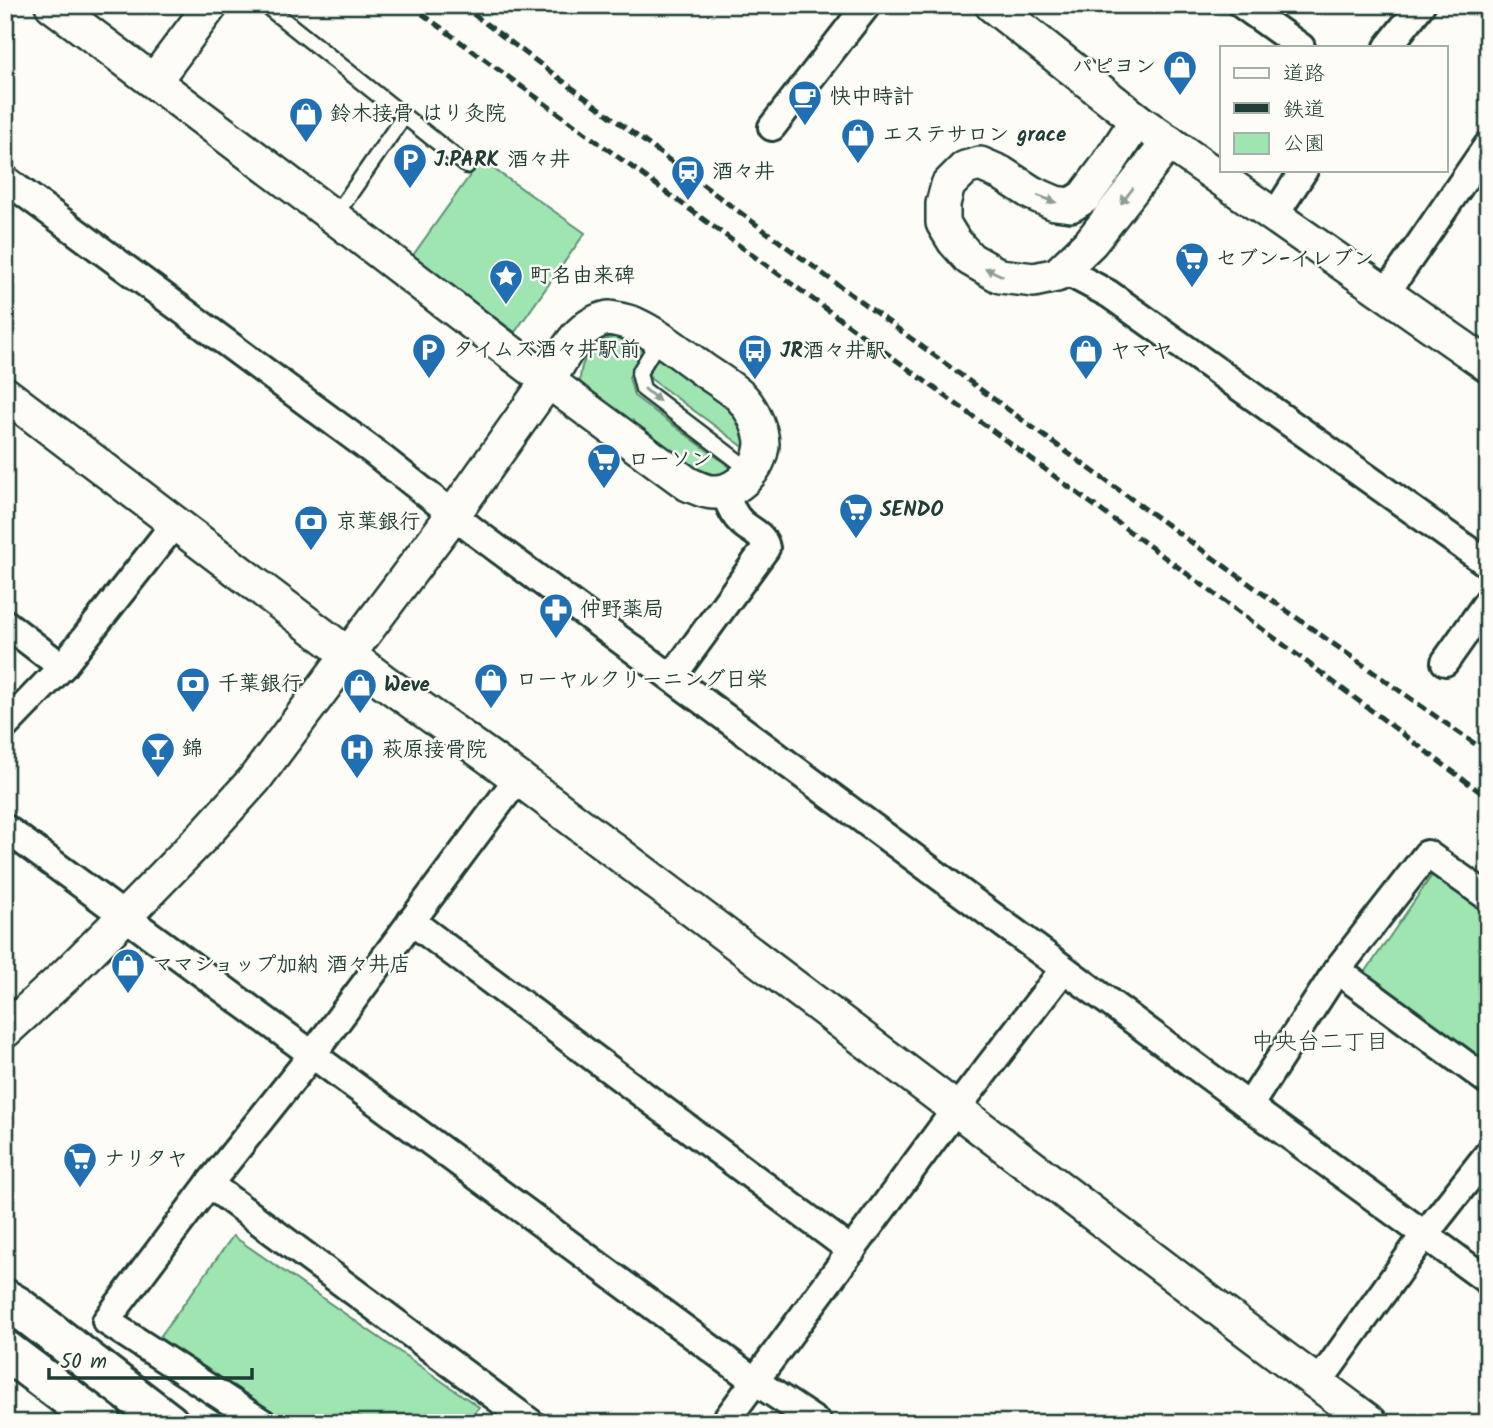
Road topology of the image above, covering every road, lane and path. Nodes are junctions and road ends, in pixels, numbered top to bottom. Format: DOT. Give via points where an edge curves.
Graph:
graph roads {
  1 [pos="52,5"];
  2 [pos="211,5"];
  3 [pos="265,5"];
  4 [pos="867,5"];
  5 [pos="992,5"];
  6 [pos="1242,5"];
  7 [pos="1421,5"];
  8 [pos="1300,46"];
  9 [pos="1389,46"];
  10 [pos="154,81"];
  11 [pos="404,116"];
  12 [pos="1137,120"];
  13 [pos="772,127"];
  14 [pos="1169,142"];
  15 [pos="1488,145"];
  16 [pos="467,166"];
  17 [pos="1303,172"];
  18 [pos="5,179"];
  19 [pos="1275,215"];
  20 [pos="334,217"];
  21 [pos="1059,273"];
  22 [pos="1386,293"];
  23 [pos="660,338"];
  24 [pos="1487,363"];
  25 [pos="548,382"];
  26 [pos="5,394"];
  27 [pos="751,471"];
  28 [pos="725,491"];
  29 [pos="453,515"];
  30 [pos="176,522"];
  31 [pos="1488,564"];
  32 [pos="1488,601"];
  33 [pos="5,623"];
  34 [pos="348,654"];
  35 [pos="1445,662"];
  36 [pos="62,667"];
  37 [pos="672,677"];
  38 [pos="5,726"];
  39 [pos="517,778"];
  40 [pos="5,828"];
  41 [pos="1488,897"];
  42 [pos="125,916"];
  43 [pos="411,921"];
  44 [pos="1064,969"];
  45 [pos="1338,970"];
  46 [pos="5,1031"];
  47 [pos="312,1055"];
  48 [pos="1488,1081"];
  49 [pos="1250,1106"];
  50 [pos="956,1109"];
  51 [pos="1488,1154"];
  52 [pos="209,1184"];
  53 [pos="1425,1234"];
  54 [pos="852,1251"];
  55 [pos="1488,1281"];
  56 [pos="5,1300"];
  57 [pos="5,1350"];
  58 [pos="755,1381"];
  59 [pos="1318,1383"];
  60 [pos="102,1423"];
  61 [pos="169,1423"];
  62 [pos="263,1423"];
  63 [pos="531,1423"];
  64 [pos="724,1423"];
  65 [pos="818,1423"];
  66 [pos="1371,1423"];
  1 -- 10 [label="street"];
  2 -- 10 [label="street"];
  3 -- 11 [label="lane"];
  4 -- 13 [label="street"];
  5 -- 12 [label="street"];
  6 -- 8 [label="street"];
  7 -- 9 [label="street"];
  10 -- 20 [label="street"];
  11 -- 16 [label="lane"];
  11 -- 20 [label="lane"];
  12 -- 14 [label="street"];
  21 -- 12 [label="street, one-way" via="1034,280 1000,276 970,259 943,223 948,185 965,168 980,164 1032,193 1071,205 1084,197"];
  14 -- 19 [label="street"];
  14 -- 21 [label="street, one-way" via="1091,242"];
  15 -- 22 [label="street"];
  17 -- 19 [label="street"];
  18 -- 29 [label="street"];
  19 -- 22 [label="street"];
  20 -- 25 [label="street"];
  21 -- 31 [label="street" via="1109,294"];
  22 -- 24 [label="street"];
  23 -- 25 [label="street" via="619,319 597,320 578,334"];
  23 -- 27 [label="street" via="742,398 762,442"];
  23 -- 27 [label="lane, one-way" via="639,373 643,389"];
  25 -- 28 [label="street" via="688,484 714,493"];
  25 -- 29 [label="street"];
  26 -- 30 [label="street"];
  27 -- 28 [label="street"];
  28 -- 37 [label="street" via="736,516 765,541 766,548"];
  29 -- 34 [label="street"];
  29 -- 37 [label="street"];
  30 -- 34 [label="street"];
  30 -- 36 [label="street"];
  32 -- 35 [label="street"];
  33 -- 36 [label="street"];
  34 -- 39 [label="street"];
  34 -- 42 [label="street" via="254,780"];
  36 -- 38 [label="street"];
  37 -- 44 [label="street"];
  39 -- 43 [label="street"];
  39 -- 50 [label="street"];
  40 -- 42 [label="street"];
  41 -- 45 [label="street" via="1427,854"];
  42 -- 46 [label="street"];
  42 -- 47 [label="street"];
  43 -- 47 [label="street"];
  43 -- 54 [label="street"];
  44 -- 49 [label="street"];
  44 -- 50 [label="street"];
  45 -- 48 [label="street"];
  45 -- 49 [label="street"];
  47 -- 52 [label="street"];
  47 -- 58 [label="street"];
  49 -- 53 [label="street"];
  50 -- 54 [label="street"];
  50 -- 59 [label="street"];
  51 -- 53 [label="street"];
  52 -- 62 [label="street" via="106,1321"];
  52 -- 63 [label="street"];
  53 -- 55 [label="street"];
  53 -- 59 [label="street"];
  54 -- 58 [label="street"];
  56 -- 61 [label="highway"];
  57 -- 60 [label="highway"];
  58 -- 64 [label="street"];
  58 -- 65 [label="street"];
  59 -- 66 [label="street"];
}
